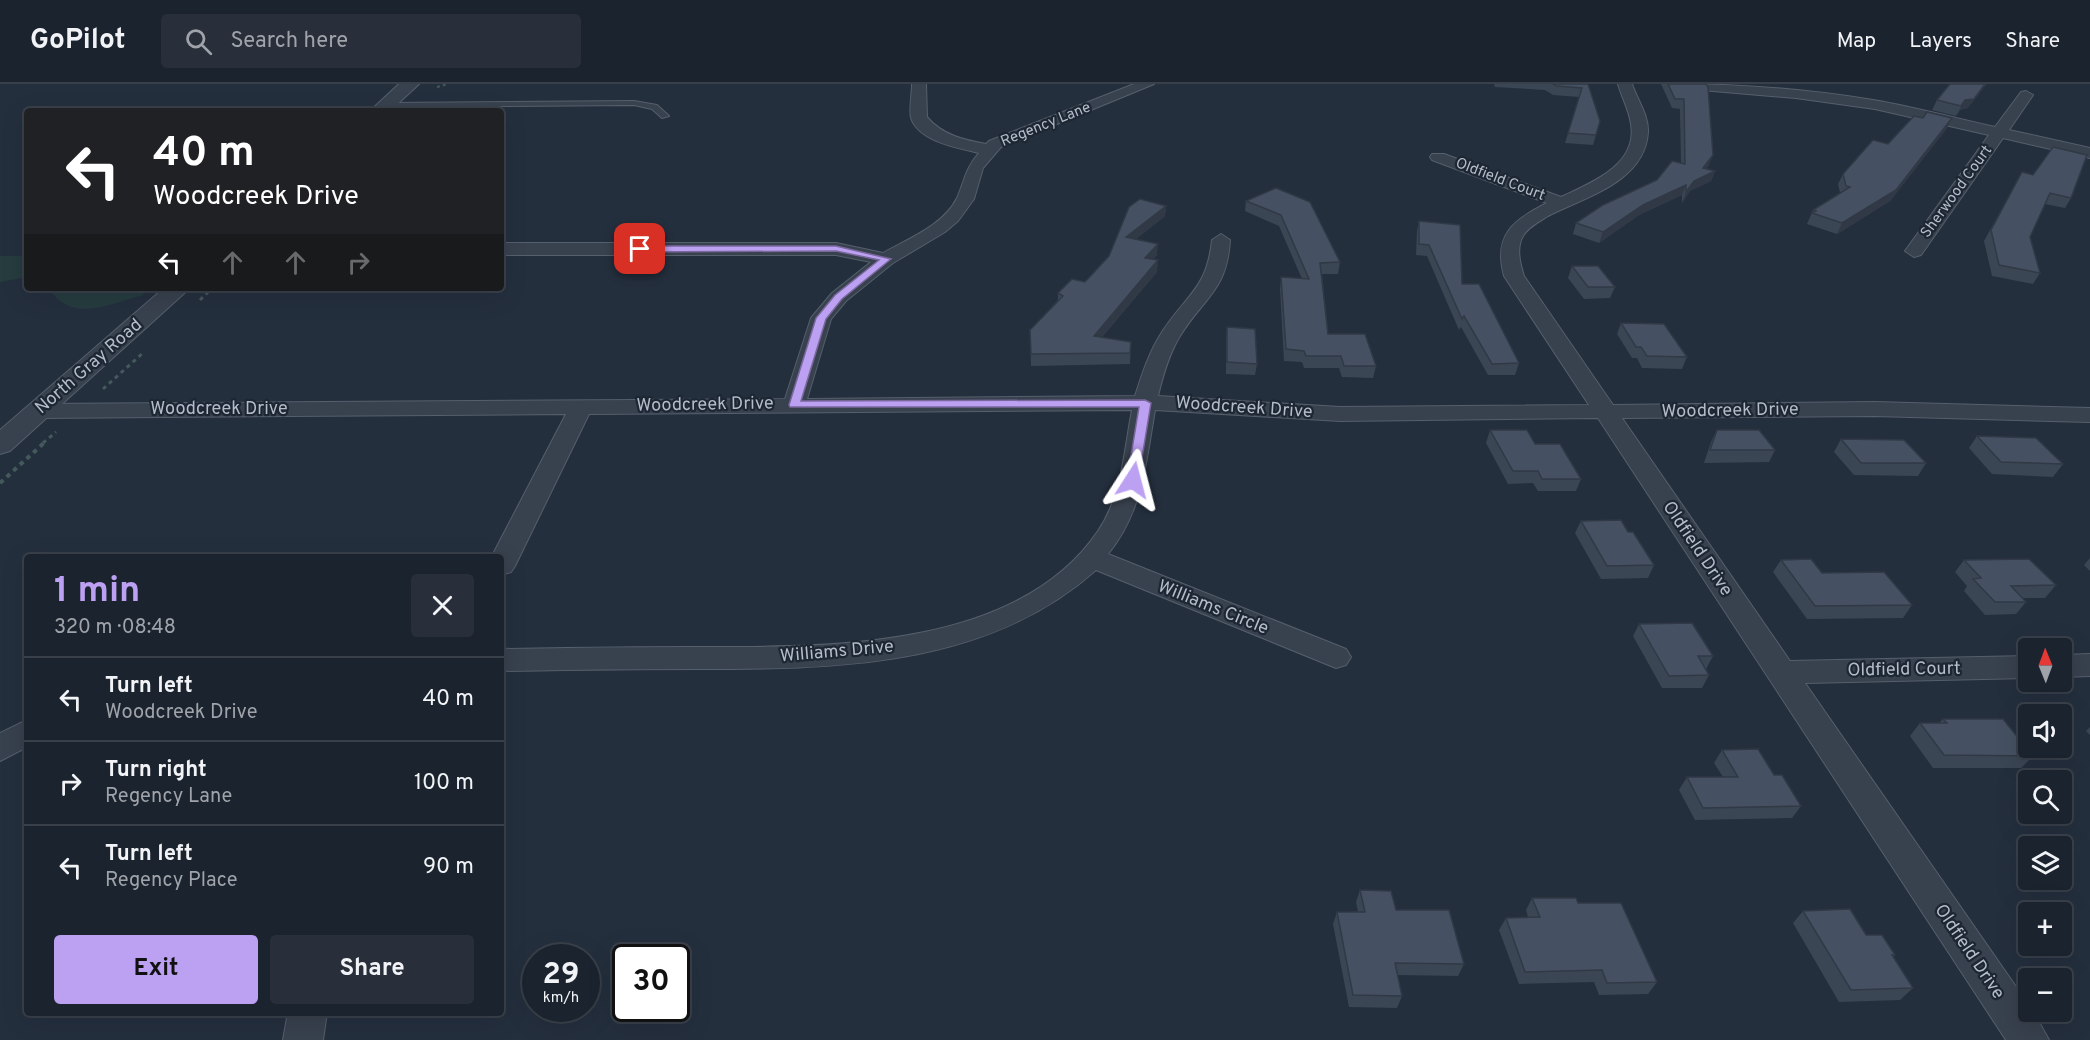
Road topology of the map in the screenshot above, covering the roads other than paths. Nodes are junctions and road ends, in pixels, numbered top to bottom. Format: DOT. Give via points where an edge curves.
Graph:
graph roads {
  1 [pos="410,84"];
  2 [pos="919,84"];
  3 [pos="1147,84"];
  4 [pos="1625,84"];
  5 [pos="1678,84"];
  6 [pos="2026,95"];
  7 [pos="383,108"];
  8 [pos="665,116"];
  9 [pos="2000,133"];
  10 [pos="989,150"];
  11 [pos="2090,153"];
  12 [pos="1438,156"];
  13 [pos="1562,203"];
  14 [pos="1221,240"];
  15 [pos="504,249"];
  16 [pos="1914,251"];
  17 [pos="886,259"];
  18 [pos="187,296"];
  19 [pos="1145,403"];
  20 [pos="794,405"];
  21 [pos="582,406"];
  22 [pos="39,411"];
  23 [pos="1606,413"];
  24 [pos="2090,415"];
  25 [pos="0,445"];
  26 [pos="1090,557"];
  27 [pos="504,560"];
  28 [pos="1336,657"];
  29 [pos="504,660"];
  30 [pos="2090,665"];
  31 [pos="2072,666"];
  32 [pos="2018,667"];
  33 [pos="1780,672"];
  34 [pos="24,734"];
  35 [pos="0,748"];
  36 [pos="307,1016"];
  37 [pos="303,1040"];
  38 [pos="2029,1040"];
  1 -- 7 [label="street"];
  2 -- 10 [label="street" via="919,118 929,129 956,142"];
  3 -- 10 [label="street, Regency Lane" via="1028,129"];
  4 -- 13 [label="street, Oldfield Drive" via="1641,133 1636,152 1608,180"];
  5 -- 9 [label="street" via="1836,99"];
  6 -- 9 [label="street, Sherwood Court"];
  7 -- 8 [label="lane" via="634,103 654,107"];
  9 -- 11 [label="street"];
  9 -- 16 [label="street, Sherwood Court"];
  10 -- 17 [label="street, Regency Lane" via="975,167 965,198 952,217"];
  12 -- 13 [label="street, Oldfield Court"];
  13 -- 23 [label="street, Oldfield Drive" via="1518,229 1509,246 1510,265"];
  14 -- 19 [label="street, Williams Drive" via="1219,264 1159,354"];
  15 -- 17 [label="street" via="836,249"];
  17 -- 20 [label="street, Regency Lane" via="839,297 821,318"];
  18 -- 22 [label="street, North Gray Road"];
  19 -- 20 [label="street, Woodcreek Drive"];
  19 -- 23 [label="street, Woodcreek Drive" via="1340,414"];
  19 -- 26 [label="street, Williams Drive" via="1133,480 1122,512"];
  20 -- 21 [label="street, Woodcreek Drive"];
  21 -- 22 [label="street, Woodcreek Drive"];
  21 -- 27 [label="street"];
  22 -- 25 [label="street, North Gray Road"];
  23 -- 24 [label="street, Woodcreek Drive" via="1887,409"];
  23 -- 33 [label="street, Oldfield Drive"];
  26 -- 28 [label="street, Williams Circle"];
  26 -- 29 [label="street, Williams Drive" via="1065,581 989,623 936,640 869,652 791,657"];
  30 -- 31 [label="street"];
  32 -- 33 [label="street, Oldfield Court"];
  33 -- 38 [label="street, Oldfield Drive"];
  34 -- 35 [label="street"];
  36 -- 37 [label="street"];
}
